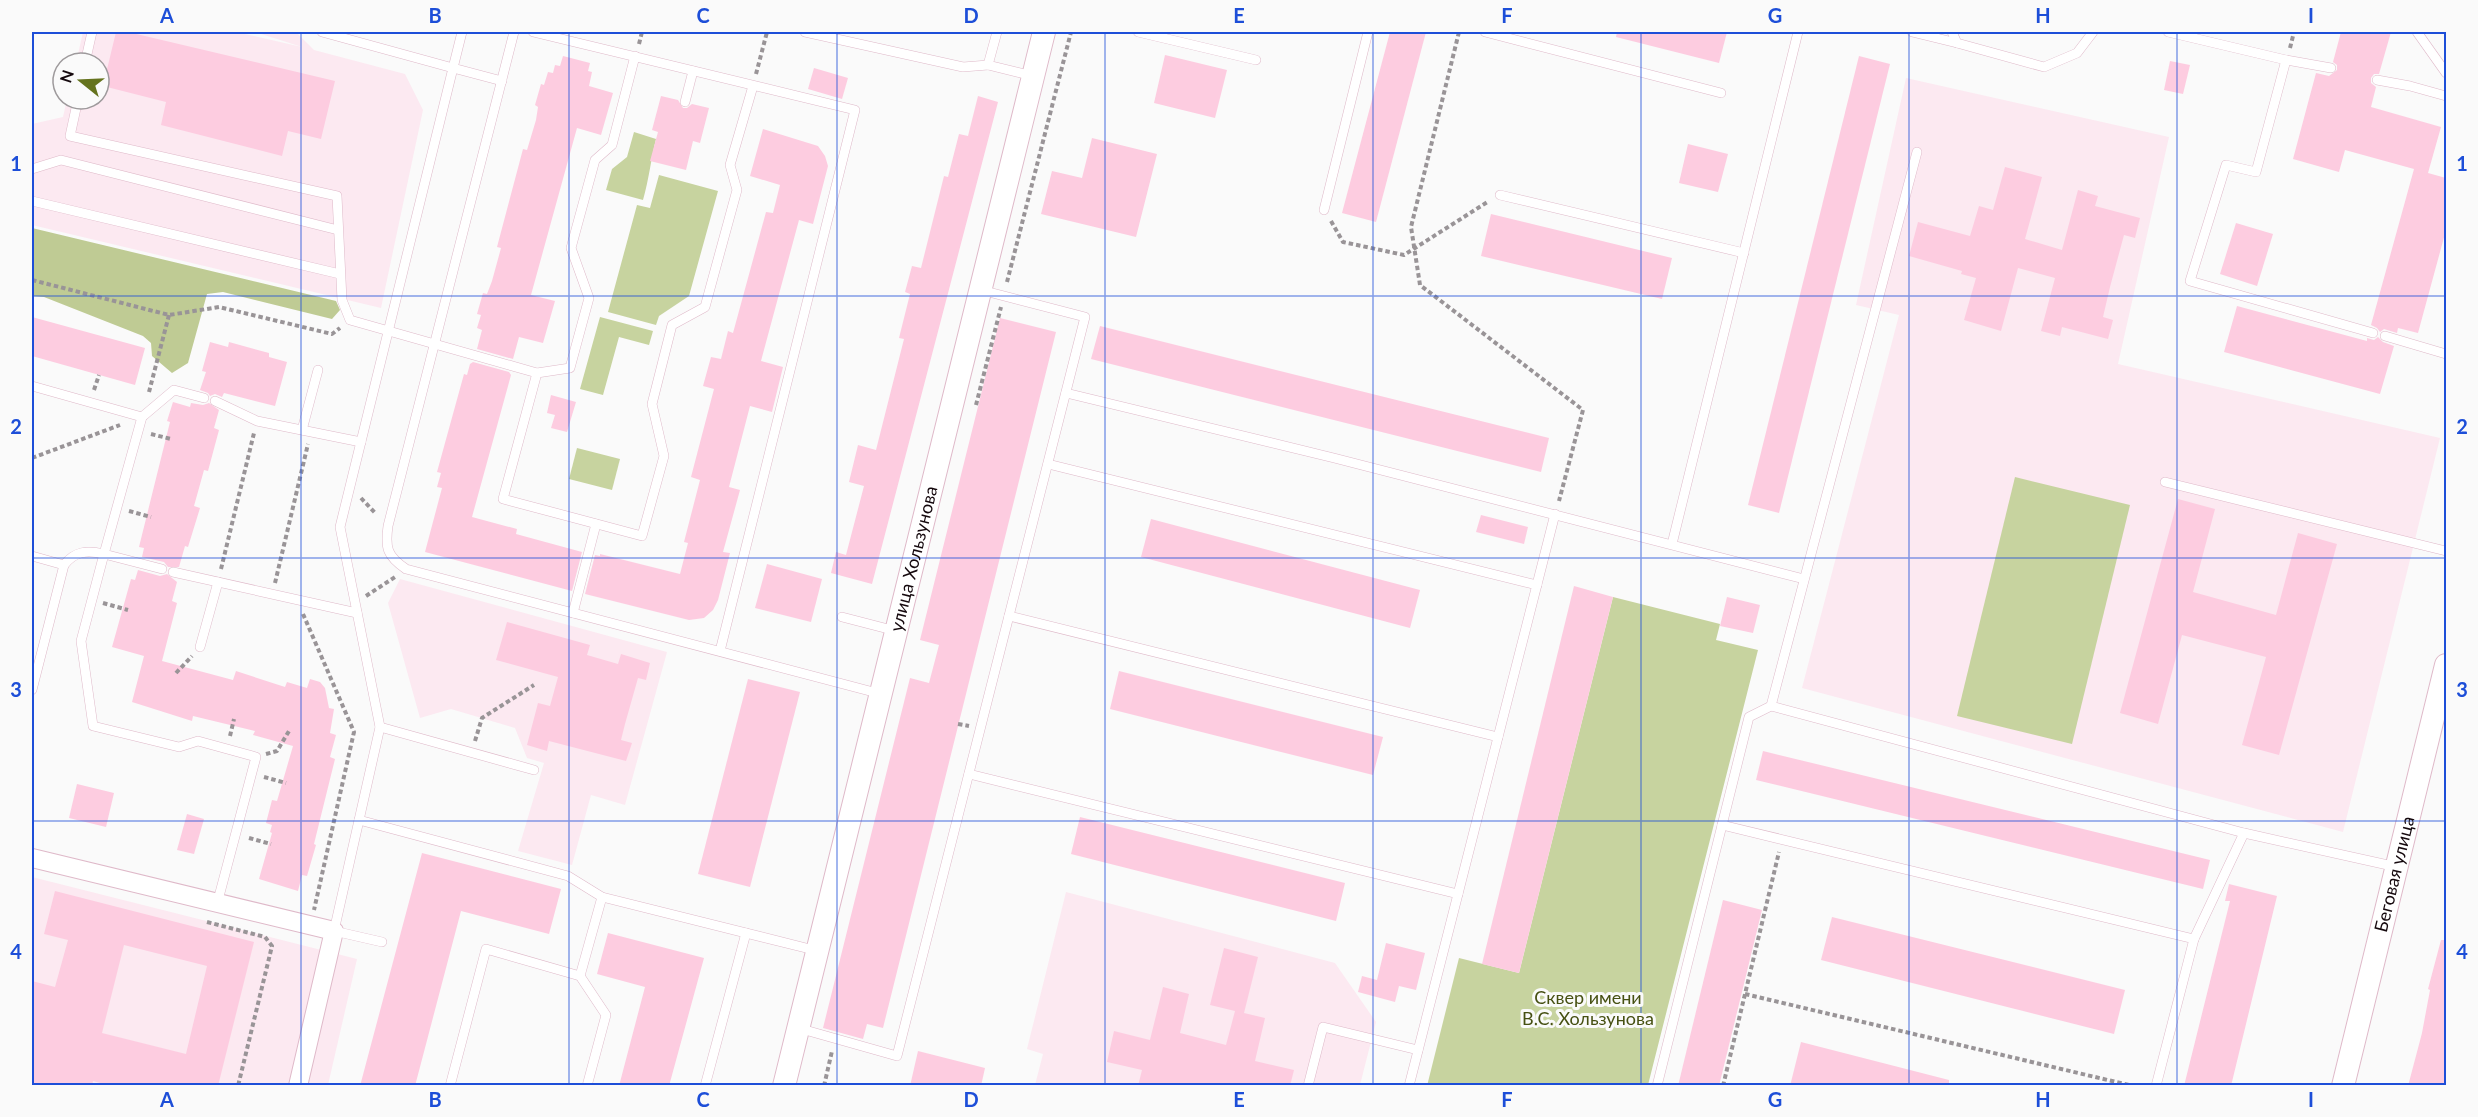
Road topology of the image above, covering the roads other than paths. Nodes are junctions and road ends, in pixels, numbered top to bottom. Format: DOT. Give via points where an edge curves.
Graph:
graph roads {
  1 [pos="92,32"];
  2 [pos="322,32"];
  3 [pos="462,32"];
  4 [pos="514,32"];
  5 [pos="533,32"];
  6 [pos="805,32"];
  7 [pos="997,32"];
  8 [pos="1044,32"];
  9 [pos="1138,32"];
  10 [pos="1368,32"];
  11 [pos="1485,32"];
  12 [pos="1798,32"];
  13 [pos="1912,32"];
  14 [pos="1952,32"];
  15 [pos="2093,32"];
  16 [pos="2168,32"];
  17 [pos="2417,32"];
  18 [pos="1154,33"];
  19 [pos="1957,43"];
  20 [pos="88,51"];
  21 [pos="635,56"];
  22 [pos="1256,60"];
  23 [pos="2286,60"];
  24 [pos="988,65"];
  25 [pos="453,68"];
  26 [pos="2331,69"];
  27 [pos="693,71"];
  28 [pos="2446,73"];
  29 [pos="1033,76"];
  30 [pos="2377,80"];
  31 [pos="502,81"];
  32 [pos="753,86"];
  33 [pos="1721,93"];
  34 [pos="2446,96"];
  35 [pos="685,102"];
  36 [pos="75,111"];
  37 [pos="1917,152"];
  38 [pos="32,169"];
  39 [pos="1500,195"];
  40 [pos="32,201"];
  41 [pos="1324,210"];
  42 [pos="338,230"];
  43 [pos="1744,253"];
  44 [pos="340,274"];
  45 [pos="980,290"];
  46 [pos="388,331"];
  47 [pos="2373,333"];
  48 [pos="2385,336"];
  49 [pos="434,344"];
  50 [pos="2446,354"];
  51 [pos="318,369"];
  52 [pos="537,373"];
  53 [pos="32,386"];
  54 [pos="1066,393"];
  55 [pos="204,398"];
  56 [pos="215,401"];
  57 [pos="142,417"];
  58 [pos="307,431"];
  59 [pos="361,442"];
  60 [pos="1048,464"];
  61 [pos="2165,482"];
  62 [pos="1556,514"];
  63 [pos="596,524"];
  64 [pos="1672,544"];
  65 [pos="2446,551"];
  66 [pos="104,554"];
  67 [pos="32,556"];
  68 [pos="64,565"];
  69 [pos="162,569"];
  70 [pos="173,572"];
  71 [pos="1804,579"];
  72 [pos="218,582"];
  73 [pos="1537,585"];
  74 [pos="356,609"];
  75 [pos="573,613"];
  76 [pos="1009,616"];
  77 [pos="842,617"];
  78 [pos="896,631"];
  79 [pos="200,647"];
  80 [pos="720,651"];
  81 [pos="36,658"];
  82 [pos="2446,665"];
  83 [pos="32,690"];
  84 [pos="881,694"];
  85 [pos="1772,706"];
  86 [pos="380,727"];
  87 [pos="1498,737"];
  88 [pos="534,770"];
  89 [pos="969,774"];
  90 [pos="359,820"];
  91 [pos="1722,825"];
  92 [pos="2244,833"];
  93 [pos="32,858"];
  94 [pos="2397,867"];
  95 [pos="1458,894"];
  96 [pos="602,897"];
  97 [pos="217,904"];
  98 [pos="334,931"];
  99 [pos="746,933"];
  100 [pos="2194,939"];
  101 [pos="382,942"];
  102 [pos="818,951"];
  103 [pos="580,976"];
  104 [pos="798,1028"];
  105 [pos="1418,1050"];
  106 [pos="298,1086"];
  107 [pos="450,1086"];
  108 [pos="587,1086"];
  109 [pos="705,1086"];
  110 [pos="784,1086"];
  111 [pos="1308,1086"];
  112 [pos="1409,1086"];
  113 [pos="1657,1086"];
  114 [pos="2156,1086"];
  115 [pos="2343,1086"];
  1 -- 20 [label="lane"];
  2 -- 25 [label="lane"];
  3 -- 25 [label="lane"];
  4 -- 31 [label="lane"];
  5 -- 21 [label="lane"];
  6 -- 24 [label="lane" via="963,67"];
  7 -- 24 [label="lane"];
  8 -- 29 [label="street, улица Хользунова"];
  9 -- 18 [label="lane"];
  10 -- 41 [label="lane"];
  11 -- 33 [label="lane"];
  12 -- 43 [label="lane"];
  13 -- 19 [label="lane"];
  14 -- 19 [label="lane"];
  15 -- 19 [label="lane" via="2077,53 2044,67"];
  16 -- 23 [label="lane"];
  17 -- 28 [label="lane"];
  18 -- 22 [label="lane"];
  21 -- 27 [label="lane"];
  21 -- 52 [label="lane" via="612,145 595,160 571,248 590,298 570,368"];
  23 -- 26 [label="lane"];
  23 -- 47 [label="lane" via="2256,172 2226,165 2190,281"];
  24 -- 29 [label="lane"];
  25 -- 31 [label="lane"];
  25 -- 46 [label="lane"];
  27 -- 32 [label="lane"];
  27 -- 35 [label="lane"];
  29 -- 45 [label="street, улица Хользунова"];
  30 -- 34 [label="lane"];
  31 -- 49 [label="lane"];
  32 -- 63 [label="lane" via="730,165 737,190 705,307 672,325 651,404 664,456 642,536"];
  32 -- 80 [label="lane" via="855,110"];
  36 -- 42 [label="lane" via="70,136 337,196"];
  37 -- 71 [label="lane"];
  38 -- 42 [label="lane" via="61,160"];
  39 -- 43 [label="lane"];
  40 -- 44 [label="lane"];
  42 -- 44 [label="lane"];
  43 -- 64 [label="lane"];
  44 -- 46 [label="lane" via="342,300 350,320"];
  45 -- 54 [label="lane" via="1085,317"];
  45 -- 78 [label="street, улица Хользунова"];
  46 -- 49 [label="lane"];
  46 -- 59 [label="lane"];
  48 -- 50 [label="lane"];
  49 -- 52 [label="lane"];
  49 -- 75 [label="lane" via="388,526 386,544 393,560 405,569"];
  51 -- 58 [label="lane"];
  52 -- 63 [label="lane" via="503,499"];
  53 -- 57 [label="lane"];
  54 -- 60 [label="lane"];
  54 -- 62 [label="lane"];
  55 -- 57 [label="lane" via="174,390"];
  56 -- 58 [label="lane" via="257,421"];
  57 -- 66 [label="lane"];
  58 -- 59 [label="lane"];
  59 -- 74 [label="lane" via="340,527"];
  60 -- 73 [label="lane"];
  60 -- 76 [label="lane"];
  61 -- 65 [label="lane"];
  62 -- 64 [label="lane"];
  62 -- 73 [label="lane"];
  63 -- 75 [label="lane"];
  64 -- 71 [label="lane"];
  66 -- 68 [label="lane" via="81,552"];
  66 -- 69 [label="lane"];
  66 -- 97 [label="lane" via="81,641 93,726 180,747 198,741 256,757"];
  67 -- 68 [label="lane"];
  68 -- 81 [label="lane"];
  70 -- 72 [label="lane"];
  71 -- 85 [label="lane"];
  72 -- 74 [label="lane"];
  72 -- 79 [label="lane"];
  73 -- 87 [label="lane"];
  74 -- 86 [label="lane"];
  75 -- 80 [label="lane"];
  76 -- 87 [label="lane"];
  76 -- 89 [label="lane"];
  77 -- 78 [label="lane"];
  78 -- 84 [label="street, улица Хользунова"];
  80 -- 84 [label="lane"];
  81 -- 83 [label="lane"];
  82 -- 94 [label="street, Беговая улица"];
  84 -- 102 [label="street, улица Хользунова"];
  85 -- 91 [label="lane" via="1749,717"];
  85 -- 92 [label="lane"];
  86 -- 88 [label="lane"];
  86 -- 90 [label="lane"];
  87 -- 95 [label="lane"];
  89 -- 95 [label="lane"];
  89 -- 104 [label="lane" via="897,1056"];
  90 -- 96 [label="lane" via="568,876"];
  90 -- 98 [label="lane"];
  91 -- 100 [label="lane"];
  91 -- 113 [label="lane"];
  92 -- 94 [label="lane"];
  92 -- 100 [label="lane"];
  93 -- 97 [label="street"];
  94 -- 115 [label="street, Беговая улица"];
  95 -- 105 [label="lane"];
  96 -- 99 [label="lane"];
  96 -- 103 [label="lane"];
  97 -- 98 [label="street"];
  98 -- 101 [label="lane"];
  98 -- 106 [label="street"];
  99 -- 102 [label="lane"];
  99 -- 109 [label="lane"];
  100 -- 114 [label="lane"];
  102 -- 104 [label="street, улица Хользунова"];
  103 -- 107 [label="lane" via="486,949"];
  103 -- 108 [label="lane" via="606,1015"];
  104 -- 110 [label="street, улица Хользунова"];
  105 -- 111 [label="lane" via="1323,1027"];
  105 -- 112 [label="lane"];
}
